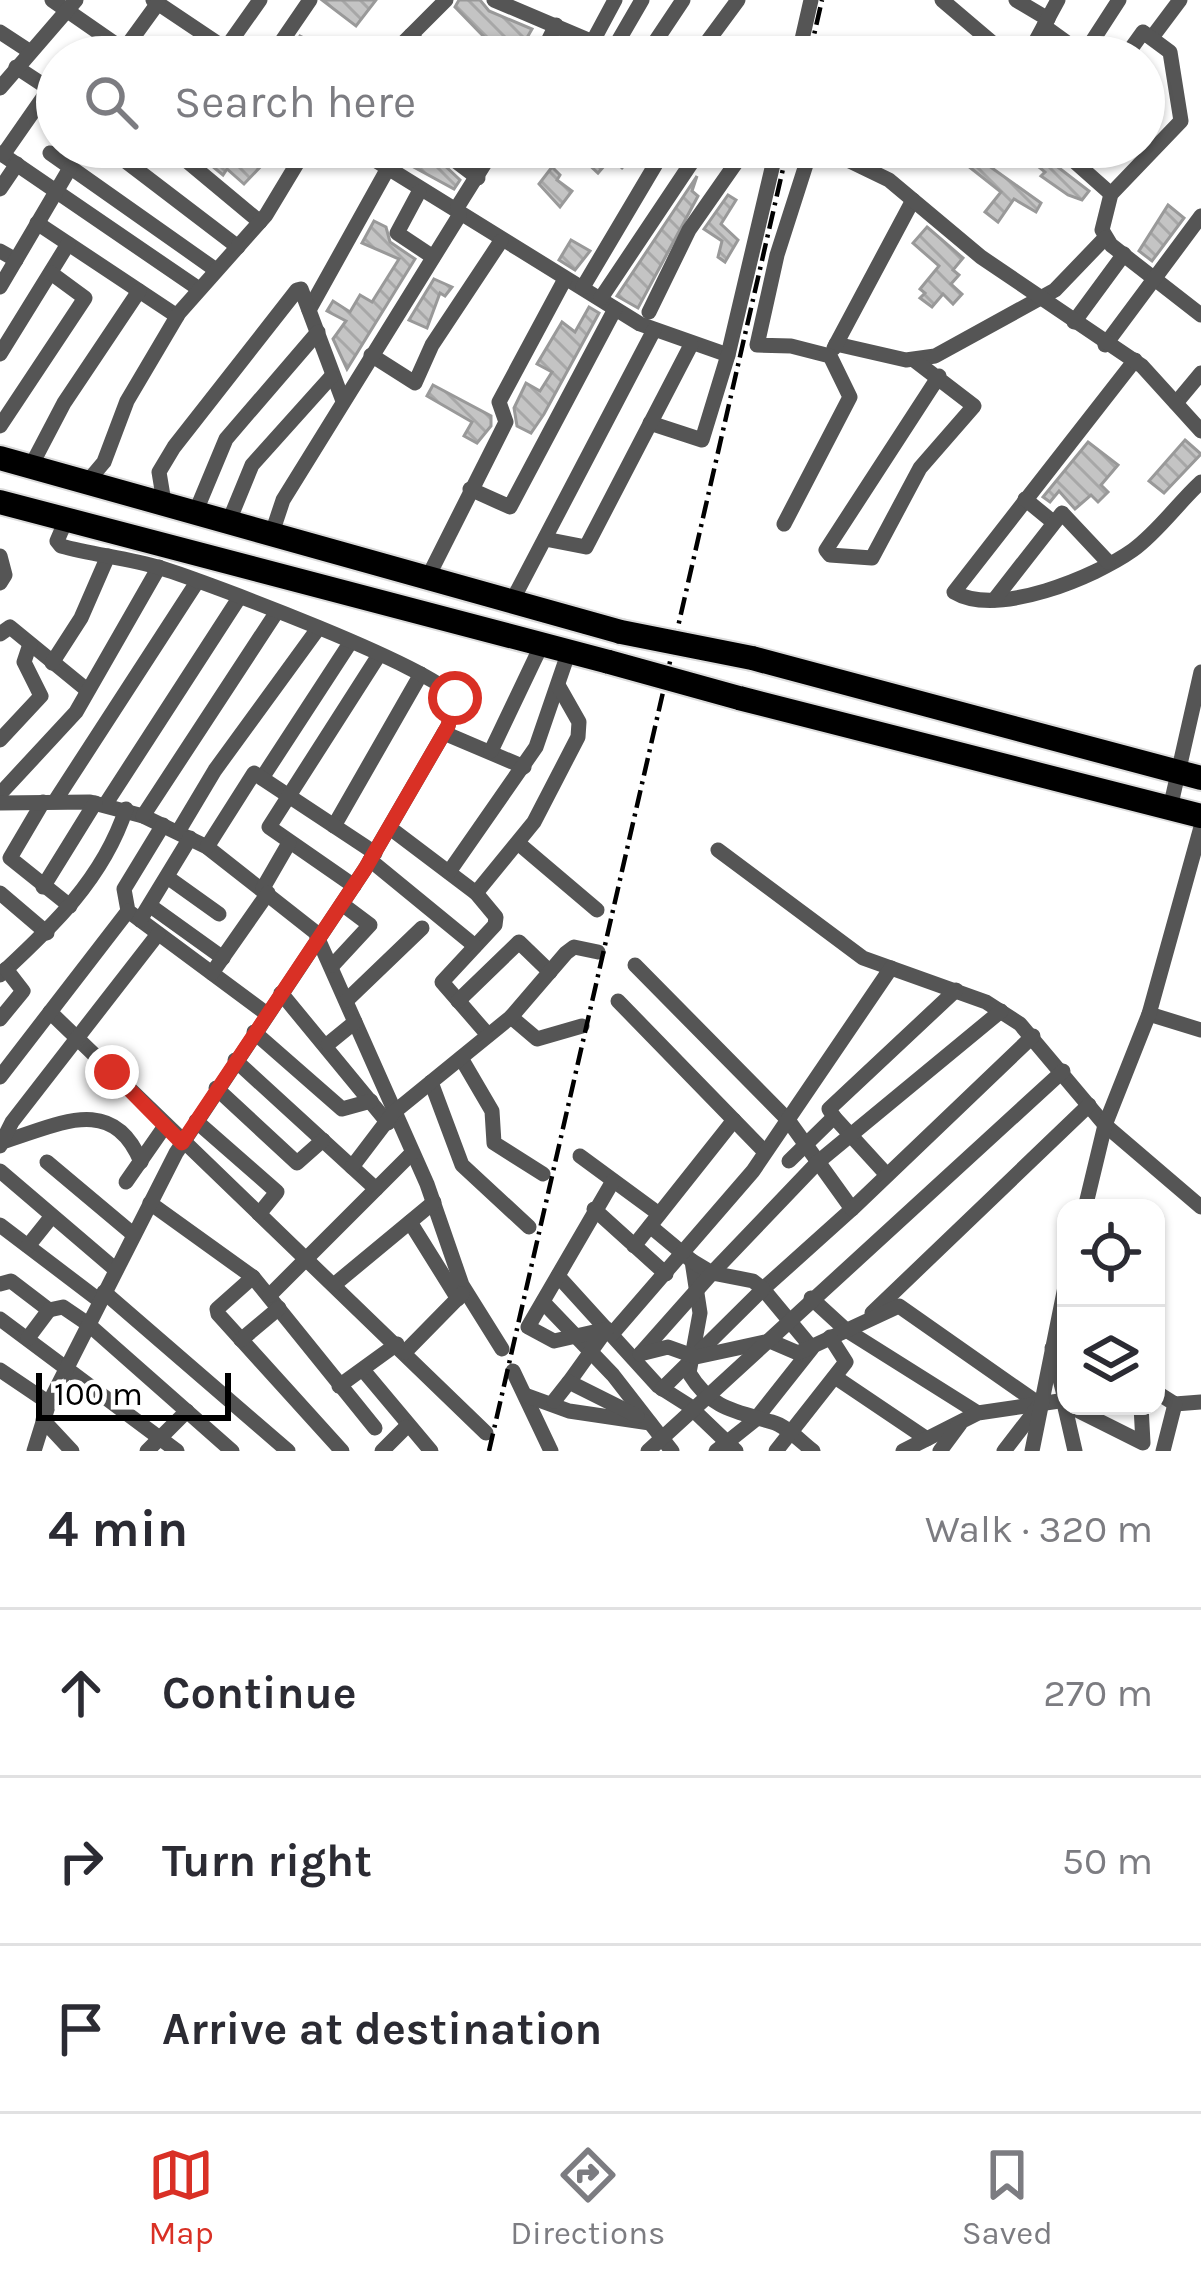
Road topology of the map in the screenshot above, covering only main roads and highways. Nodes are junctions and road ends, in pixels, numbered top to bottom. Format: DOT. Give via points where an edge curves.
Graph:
graph roads {
  1 [pos="10,466"];
  2 [pos="0,502"];
  3 [pos="1191,776"];
  4 [pos="1201,816"];
  1 -- 3 [label="main road, bridge"];
  2 -- 4 [label="main road, bridge"];
}
